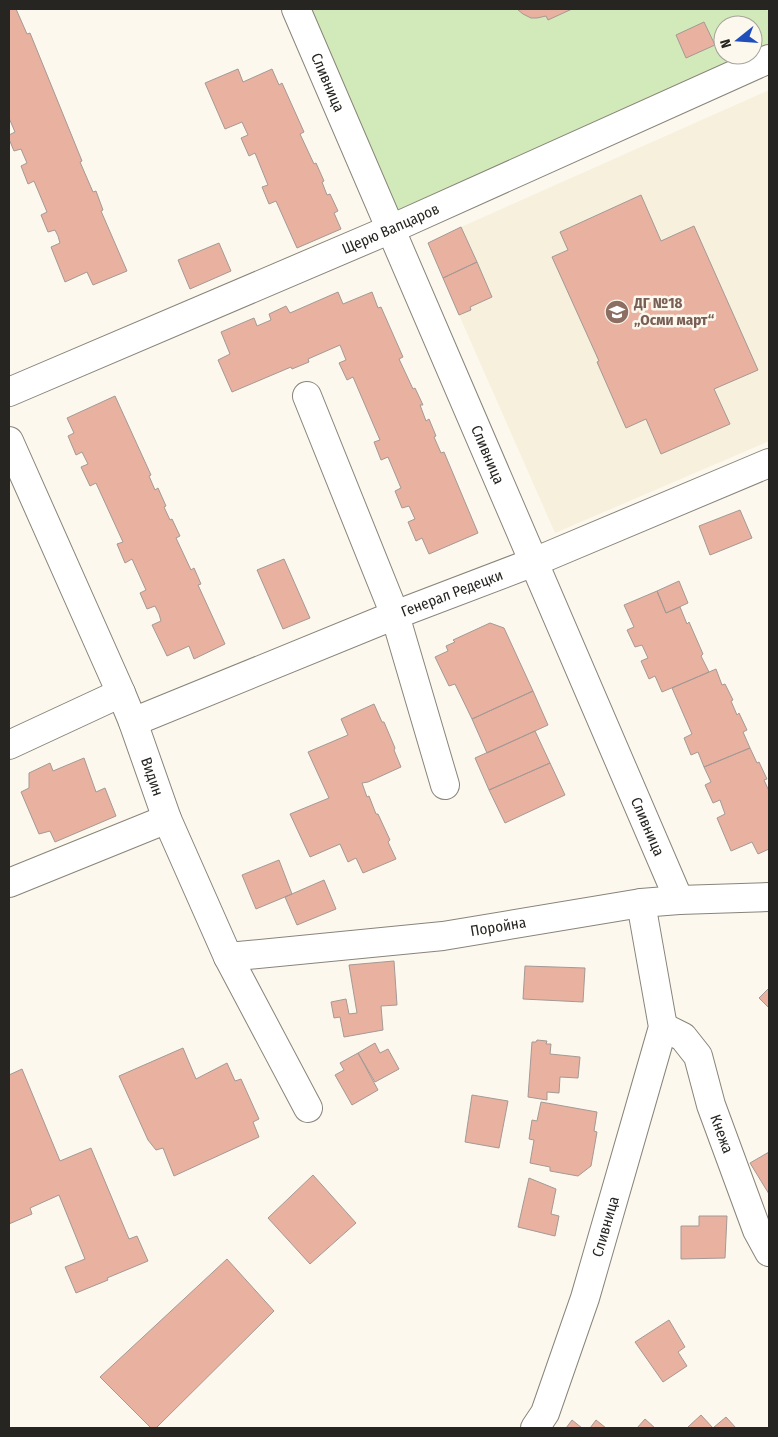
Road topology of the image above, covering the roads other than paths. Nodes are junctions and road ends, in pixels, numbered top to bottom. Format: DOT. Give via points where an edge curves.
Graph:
graph roads {
  1 [pos="296,9"];
  2 [pos="769,59"];
  3 [pos="391,229"];
  4 [pos="9,392"];
  5 [pos="307,396"];
  6 [pos="9,440"];
  7 [pos="769,463"];
  8 [pos="534,562"];
  9 [pos="396,615"];
  10 [pos="121,693"];
  11 [pos="133,722"];
  12 [pos="9,745"];
  13 [pos="445,785"];
  14 [pos="166,819"];
  15 [pos="9,883"];
  16 [pos="769,897"];
  17 [pos="679,900"];
  18 [pos="641,903"];
  19 [pos="228,957"];
  20 [pos="663,1027"];
  21 [pos="308,1108"];
  22 [pos="769,1252"];
  23 [pos="535,1428"];
  1 -- 3 [label="street, Сливница"];
  2 -- 3 [label="street, Щерю Вапцаров"];
  3 -- 4 [label="street, Щерю Вапцаров"];
  3 -- 8 [label="street, Сливница"];
  5 -- 9 [label="street"];
  6 -- 10 [label="street, Видин"];
  7 -- 8 [label="street, Генерал Редецки"];
  8 -- 9 [label="street, Генерал Редецки"];
  8 -- 17 [label="street, Сливница"];
  9 -- 11 [label="street, Генерал Редецки"];
  9 -- 13 [label="street"];
  10 -- 11 [label="street, Видин"];
  10 -- 12 [label="street"];
  11 -- 14 [label="street, Видин"];
  14 -- 15 [label="street"];
  14 -- 19 [label="street, Видин"];
  16 -- 17 [label="street, Поройна"];
  17 -- 18 [label="street, Поройна"];
  18 -- 19 [label="street, Поройна" via="443,936"];
  18 -- 20 [label="street, Сливница"];
  19 -- 21 [label="street, Видин"];
  20 -- 22 [label="street, Кнежа" via="683,1037 698,1056 714,1114 757,1230"];
  20 -- 23 [label="street, Сливница" via="584,1298 545,1413"];
}
